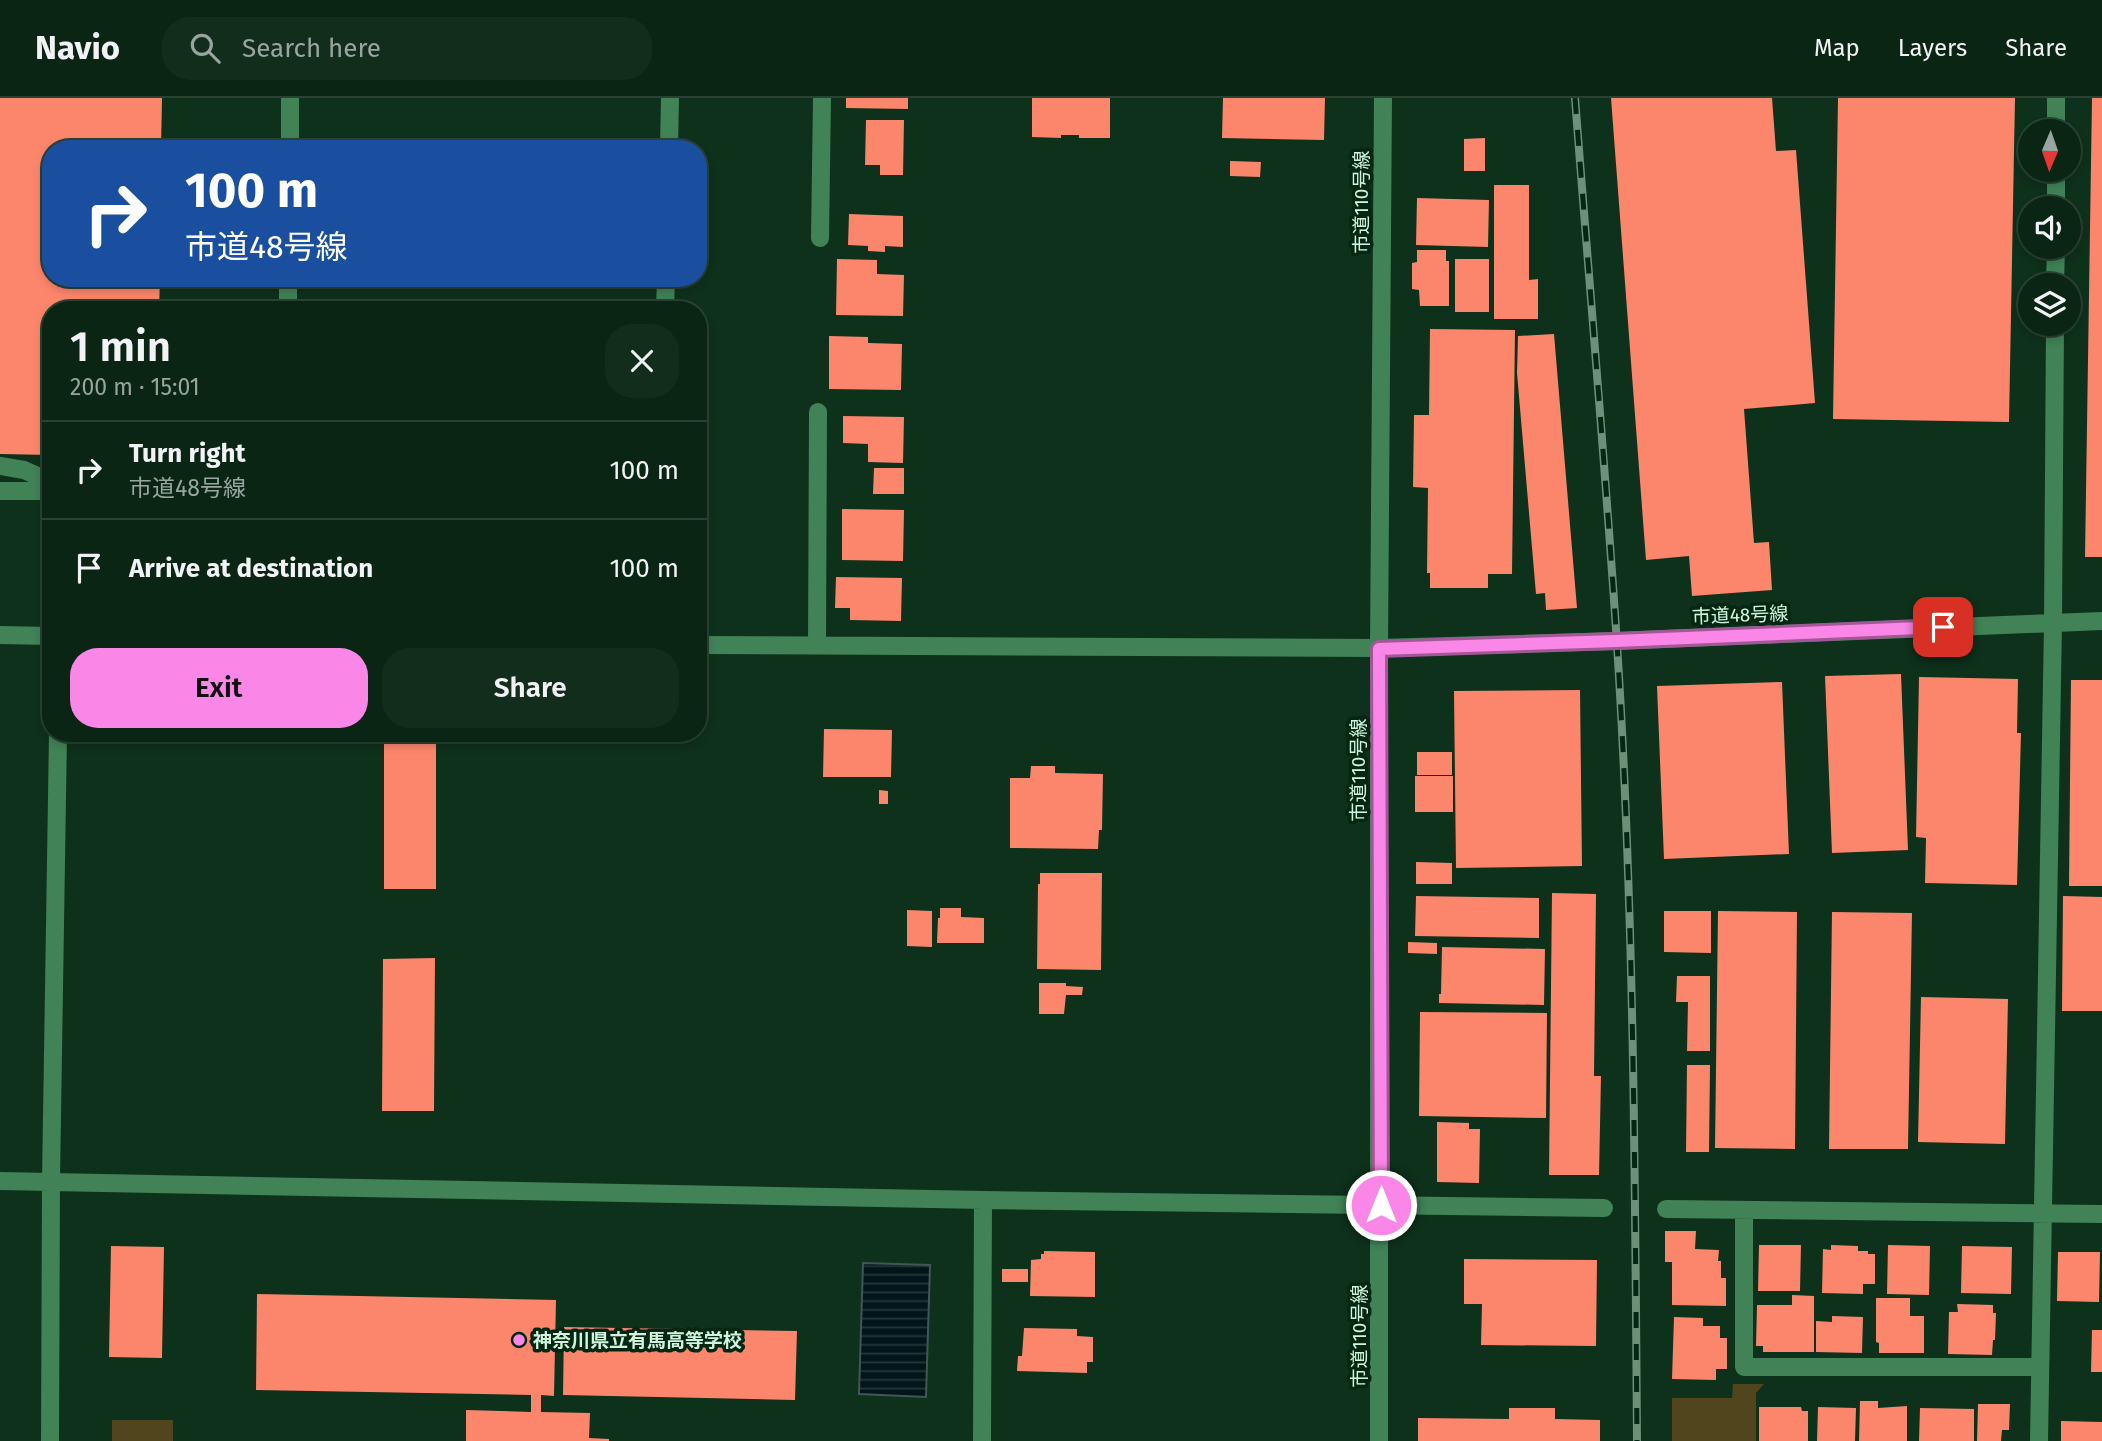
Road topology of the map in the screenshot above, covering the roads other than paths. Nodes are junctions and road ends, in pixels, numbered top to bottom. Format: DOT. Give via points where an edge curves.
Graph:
graph roads {
  1 [pos="290,98"];
  2 [pos="670,98"];
  3 [pos="822,98"];
  4 [pos="1383,98"];
  5 [pos="2056,98"];
  6 [pos="2056,119"];
  7 [pos="290,140"];
  8 [pos="668,140"];
  9 [pos="820,238"];
  10 [pos="2055,336"];
  11 [pos="818,412"];
  12 [pos="0,466"];
  13 [pos="42,478"];
  14 [pos="0,491"];
  15 [pos="42,491"];
  16 [pos="2102,621"];
  17 [pos="2053,623"];
  18 [pos="0,635"];
  19 [pos="42,636"];
  20 [pos="707,645"];
  21 [pos="817,645"];
  22 [pos="1379,649"];
  23 [pos="58,742"];
  24 [pos="0,1181"];
  25 [pos="51,1181"];
  26 [pos="983,1200"];
  27 [pos="1381,1205"];
  28 [pos="1604,1208"];
  29 [pos="1666,1209"];
  30 [pos="1744,1210"];
  31 [pos="2042,1212"];
  32 [pos="2102,1214"];
  33 [pos="2040,1367"];
  34 [pos="50,1441"];
  35 [pos="982,1441"];
  36 [pos="1379,1441"];
  37 [pos="2039,1441"];
  1 -- 7 [label="street"];
  2 -- 8 [label="street"];
  3 -- 9 [label="street"];
  4 -- 22 [label="street, 市道110号線"];
  5 -- 6 [label="street"];
  10 -- 17 [label="street"];
  11 -- 21 [label="street"];
  12 -- 13 [label="street"];
  14 -- 15 [label="street"];
  16 -- 17 [label="street, 市道48号線"];
  17 -- 22 [label="street, 市道48号線"];
  17 -- 31 [label="street"];
  18 -- 19 [label="street"];
  20 -- 21 [label="street, 市道48号線"];
  21 -- 22 [label="street, 市道48号線"];
  22 -- 27 [label="street, 市道110号線"];
  23 -- 25 [label="street"];
  24 -- 25 [label="street"];
  25 -- 26 [label="street"];
  25 -- 34 [label="street"];
  26 -- 27 [label="street"];
  26 -- 35 [label="street"];
  27 -- 28 [label="street"];
  27 -- 36 [label="street, 市道110号線"];
  29 -- 30 [label="street"];
  30 -- 31 [label="street"];
  30 -- 33 [label="street" via="1744,1367"];
  31 -- 32 [label="street"];
  31 -- 33 [label="street"];
  33 -- 37 [label="street"];
}
